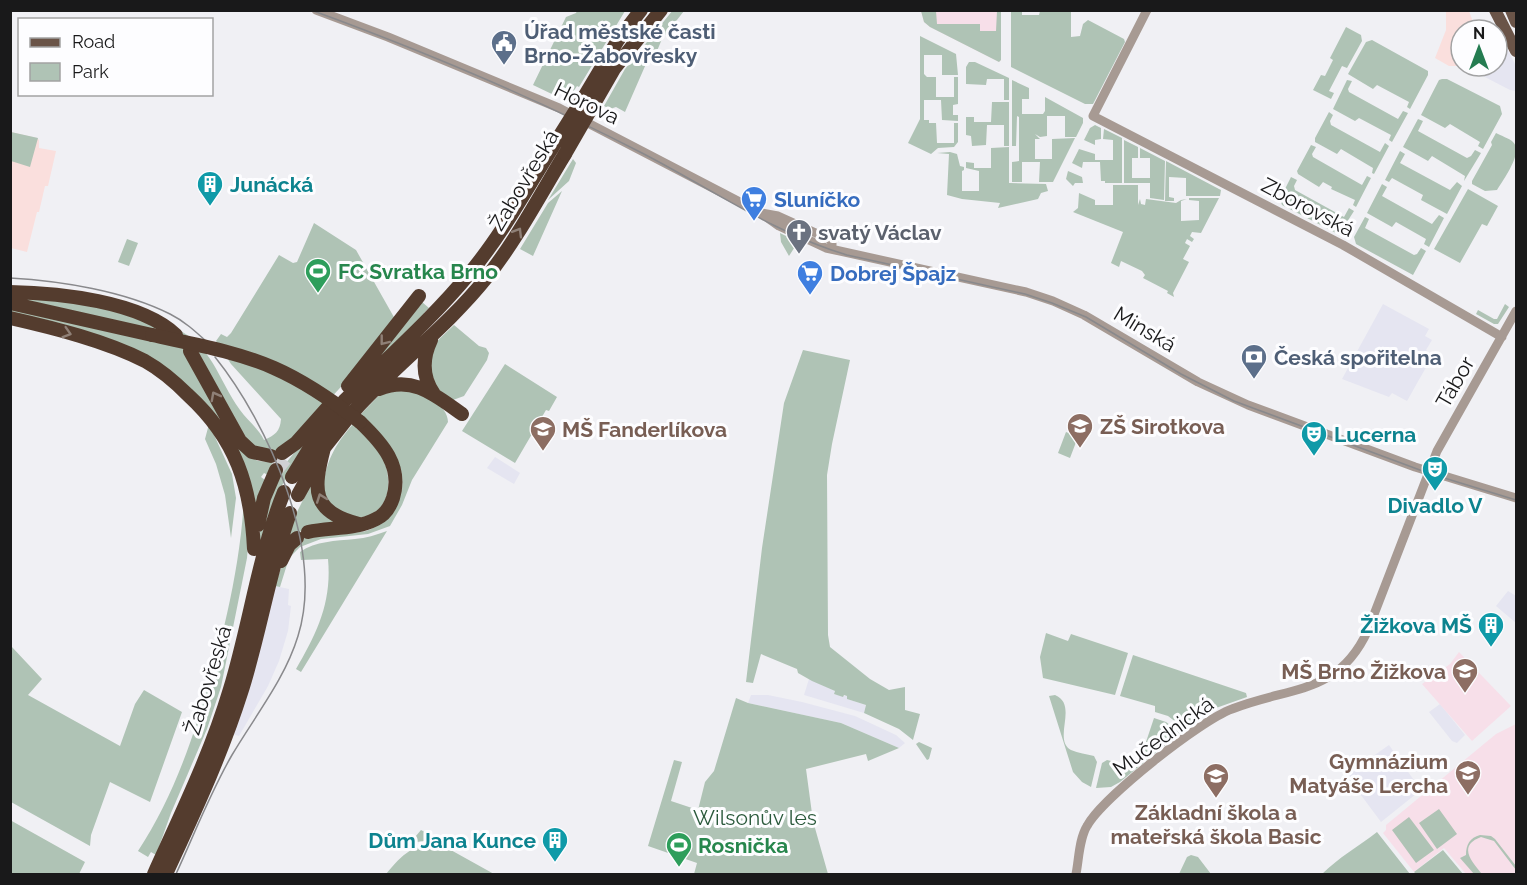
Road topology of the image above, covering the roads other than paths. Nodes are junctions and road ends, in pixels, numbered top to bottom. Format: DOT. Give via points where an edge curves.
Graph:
graph roads {
  1 [pos="316,10"];
  2 [pos="641,10"];
  3 [pos="661,10"];
  4 [pos="1147,10"];
  5 [pos="1495,10"];
  6 [pos="1511,10"];
  7 [pos="1516,22"];
  8 [pos="1516,51"];
  9 [pos="590,100"];
  10 [pos="559,151"];
  11 [pos="759,212"];
  12 [pos="767,219"];
  13 [pos="832,248"];
  14 [pos="10,292"];
  15 [pos="419,296"];
  16 [pos="10,303"];
  17 [pos="1516,311"];
  18 [pos="10,318"];
  19 [pos="437,330"];
  20 [pos="176,335"];
  21 [pos="1502,336"];
  22 [pos="190,351"];
  23 [pos="383,362"];
  24 [pos="348,385"];
  25 [pos="371,392"];
  26 [pos="434,394"];
  27 [pos="344,409"];
  28 [pos="462,414"];
  29 [pos="324,448"];
  30 [pos="279,460"];
  31 [pos="1429,471"];
  32 [pos="292,477"];
  33 [pos="1516,498"];
  34 [pos="290,513"];
  35 [pos="361,524"];
  36 [pos="254,549"];
  37 [pos="264,598"];
  38 [pos="247,622"];
  39 [pos="154,874"];
  40 [pos="166,874"];
  41 [pos="1076,874"];
  1 -- 11 [label="street, Horova" via="559,108"];
  2 -- 9 [label="highway, Žabovřeská" via="618,40"];
  3 -- 9 [label="highway, Žabovřeská"];
  4 -- 21 [label="street, Zborovská" via="1093,116 1343,245"];
  5 -- 8 [label="main road"];
  6 -- 7 [label="main road"];
  9 -- 10 [label="highway, Žabovřeská, bridge"];
  19 -- 10 [label="highway, Žabovřeská, one-way" via="487,278 511,243"];
  10 -- 23 [label="highway, Žabovřeská" via="444,303"];
  11 -- 12 [label="street, Horova"];
  11 -- 13 [label="street" via="778,216 829,239"];
  12 -- 13 [label="street, Minská"];
  13 -- 31 [label="street, Minská" via="1053,301 1253,408"];
  14 -- 20 [label="highway" via="69,297 129,309 160,322"];
  15 -- 24 [label="highway, one-way"];
  16 -- 27 [label="highway, bridge" via="238,356 274,368"];
  17 -- 21 [label="street, Tábor"];
  18 -- 36 [label="highway, one-way" via="129,354 156,368 192,398 218,428 242,471 252,510"];
  19 -- 25 [label="highway, Žabovřeská"];
  19 -- 26 [label="highway" via="425,355 424,370"];
  21 -- 31 [label="street, Tábor"];
  30 -- 22 [label="highway, one-way" via="255,453 240,441"];
  23 -- 24 [label="highway"];
  23 -- 27 [label="highway, Žabovřeská"];
  24 -- 27 [label="highway"];
  25 -- 26 [label="highway" via="403,383"];
  25 -- 27 [label="highway, Žabovřeská"];
  26 -- 28 [label="highway"];
  27 -- 29 [label="highway, Žabovřeská"];
  27 -- 30 [label="highway" via="300,438"];
  27 -- 32 [label="highway, Žabovřeská" via="306,452"];
  27 -- 35 [label="highway" via="386,449 396,478 388,509 377,519"];
  35 -- 29 [label="highway, one-way" via="337,518 323,506 317,483"];
  29 -- 38 [label="highway, Žabovřeská" via="291,494 267,538"];
  30 -- 36 [label="highway" via="264,498"];
  31 -- 33 [label="street, Minská"];
  31 -- 41 [label="street, Mučednická" via="1368,630 1346,664 1311,686 1238,706 1207,721 1094,815 1085,827"];
  34 -- 37 [label="highway, Žabovřeská"];
  35 -- 37 [label="highway" via="302,535 289,545"];
  36 -- 38 [label="highway"];
  37 -- 40 [label="highway, Žabovřeská" via="229,728"];
  38 -- 39 [label="highway, Žabovřeská" via="219,724"];
}
